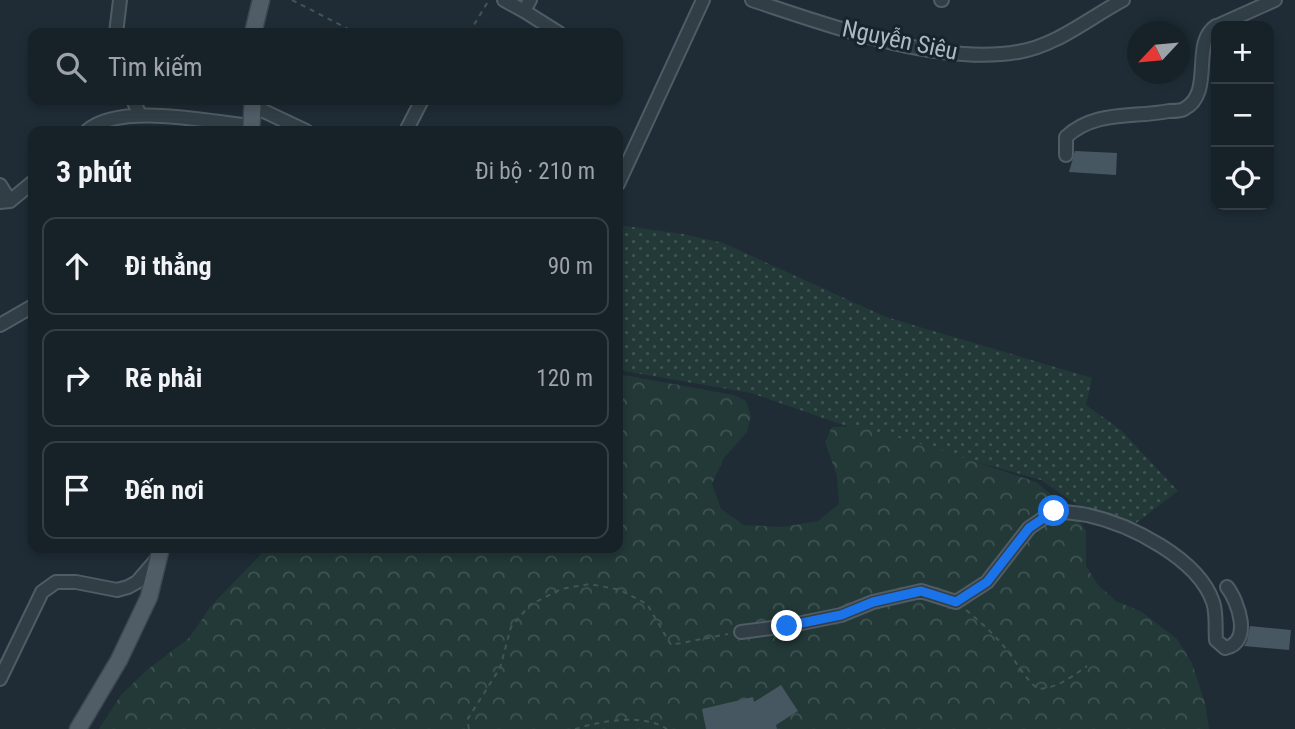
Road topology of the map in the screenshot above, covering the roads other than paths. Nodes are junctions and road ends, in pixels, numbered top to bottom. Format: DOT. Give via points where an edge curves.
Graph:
graph roads {
  1 [pos="120,0"];
  2 [pos="261,0"];
  3 [pos="504,0"];
  4 [pos="703,0"];
  5 [pos="752,0"];
  6 [pos="1275,0"];
  7 [pos="1120,1"];
  8 [pos="527,6"];
  9 [pos="1227,21"];
  10 [pos="117,28"];
  11 [pos="254,28"];
  12 [pos="553,28"];
  13 [pos="1211,31"];
  14 [pos="136,105"];
  15 [pos="253,105"];
  16 [pos="257,105"];
  17 [pos="419,105"];
  18 [pos="140,114"];
  19 [pos="93,126"];
  20 [pos="222,126"];
  21 [pos="250,126"];
  22 [pos="297,126"];
  23 [pos="409,126"];
  24 [pos="1066,155"];
  25 [pos="623,173"];
  26 [pos="0,185"];
  27 [pos="28,186"];
  28 [pos="5,202"];
  29 [pos="28,309"];
  30 [pos="0,325"];
  31 [pos="159,553"];
  32 [pos="160,553"];
  33 [pos="1227,587"];
  34 [pos="741,632"];
  35 [pos="0,679"];
  36 [pos="78,729"];
  1 -- 10 [label="street"];
  2 -- 11 [label="main road"];
  3 -- 8 [label="street"];
  4 -- 25 [label="street"];
  5 -- 7 [label="street, Nguyễn Siêu" via="902,45 960,54 1029,49"];
  6 -- 9 [label="street"];
  8 -- 12 [label="street"];
  13 -- 24 [label="street" via="1205,43 1202,80 1196,97 1185,108 1096,119 1066,137"];
  14 -- 18 [label="street"];
  15 -- 21 [label="main road"];
  16 -- 22 [label="street"];
  17 -- 23 [label="street"];
  18 -- 19 [label="street"];
  18 -- 20 [label="street"];
  26 -- 28 [label="street"];
  27 -- 28 [label="street"];
  29 -- 30 [label="street"];
  31 -- 35 [label="street" via="147,572 128,587 117,590 56,582 42,592"];
  32 -- 36 [label="main road" via="149,597"];
  33 -- 34 [label="street" via="1240,612 1238,639 1230,648 1216,640 1213,603 1202,580 1184,562 1135,531 1088,515 1054,511 1029,528 987,582 956,602 921,591 841,615"];
}
